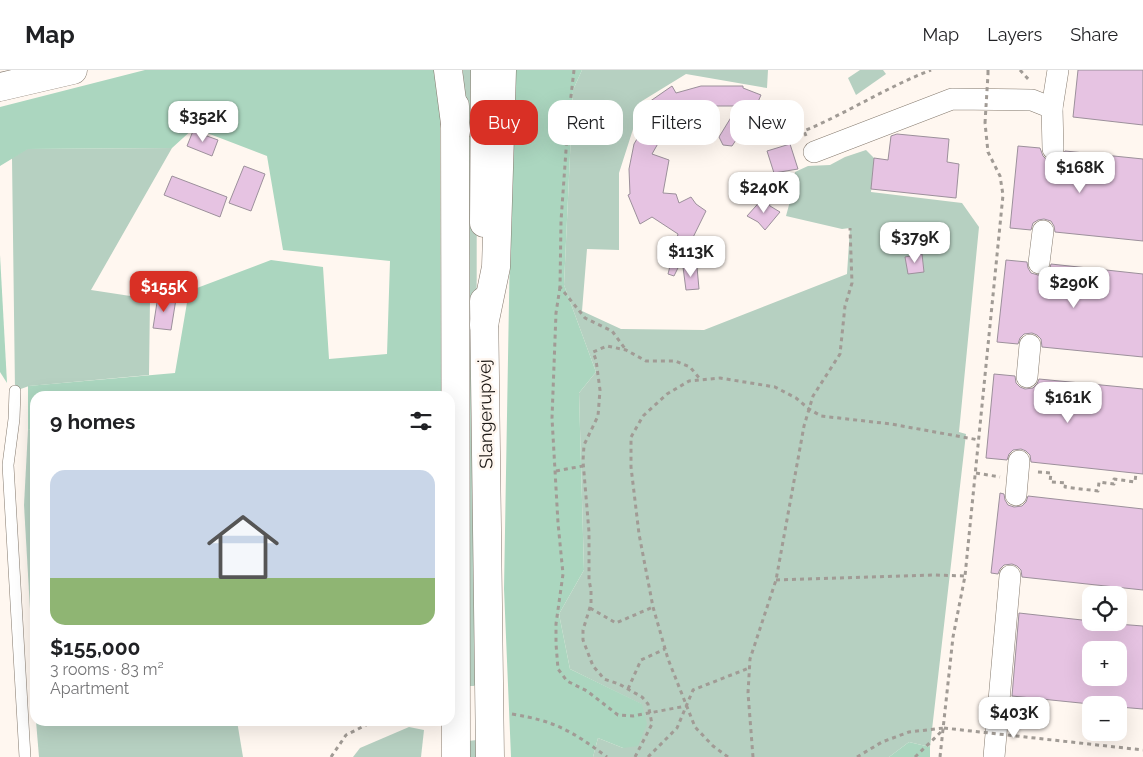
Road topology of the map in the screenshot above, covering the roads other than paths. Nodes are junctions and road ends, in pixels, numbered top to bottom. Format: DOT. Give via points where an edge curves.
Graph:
graph roads {
  1 [pos="73,70"];
  2 [pos="448,70"];
  3 [pos="455,70"];
  4 [pos="485,70"];
  5 [pos="502,70"];
  6 [pos="1058,70"];
  7 [pos="0,87"];
  8 [pos="1052,108"];
  9 [pos="456,131"];
  10 [pos="1053,150"];
  11 [pos="814,152"];
  12 [pos="1044,231"];
  13 [pos="1039,263"];
  14 [pos="484,325"];
  15 [pos="1030,345"];
  16 [pos="1027,377"];
  17 [pos="15,391"];
  18 [pos="1010,576"];
  19 [pos="25,757"];
  20 [pos="456,757"];
  21 [pos="490,757"];
  22 [pos="994,757"];
  1 -- 7 [label="main road"];
  2 -- 9 [label="main road"];
  3 -- 9 [label="main road, Slangerupvej"];
  4 -- 14 [label="main road, Slangerupvej"];
  5 -- 14 [label="main road" via="496,267"];
  6 -- 8 [label="street"];
  8 -- 10 [label="street"];
  8 -- 11 [label="street" via="1032,100 952,99"];
  9 -- 20 [label="main road, Slangerupvej"];
  12 -- 13 [label="street"];
  14 -- 21 [label="main road, Slangerupvej"];
  15 -- 16 [label="street"];
  17 -- 19 [label="lane" via="8,465"];
  18 -- 22 [label="street" via="1006,679"];
}
